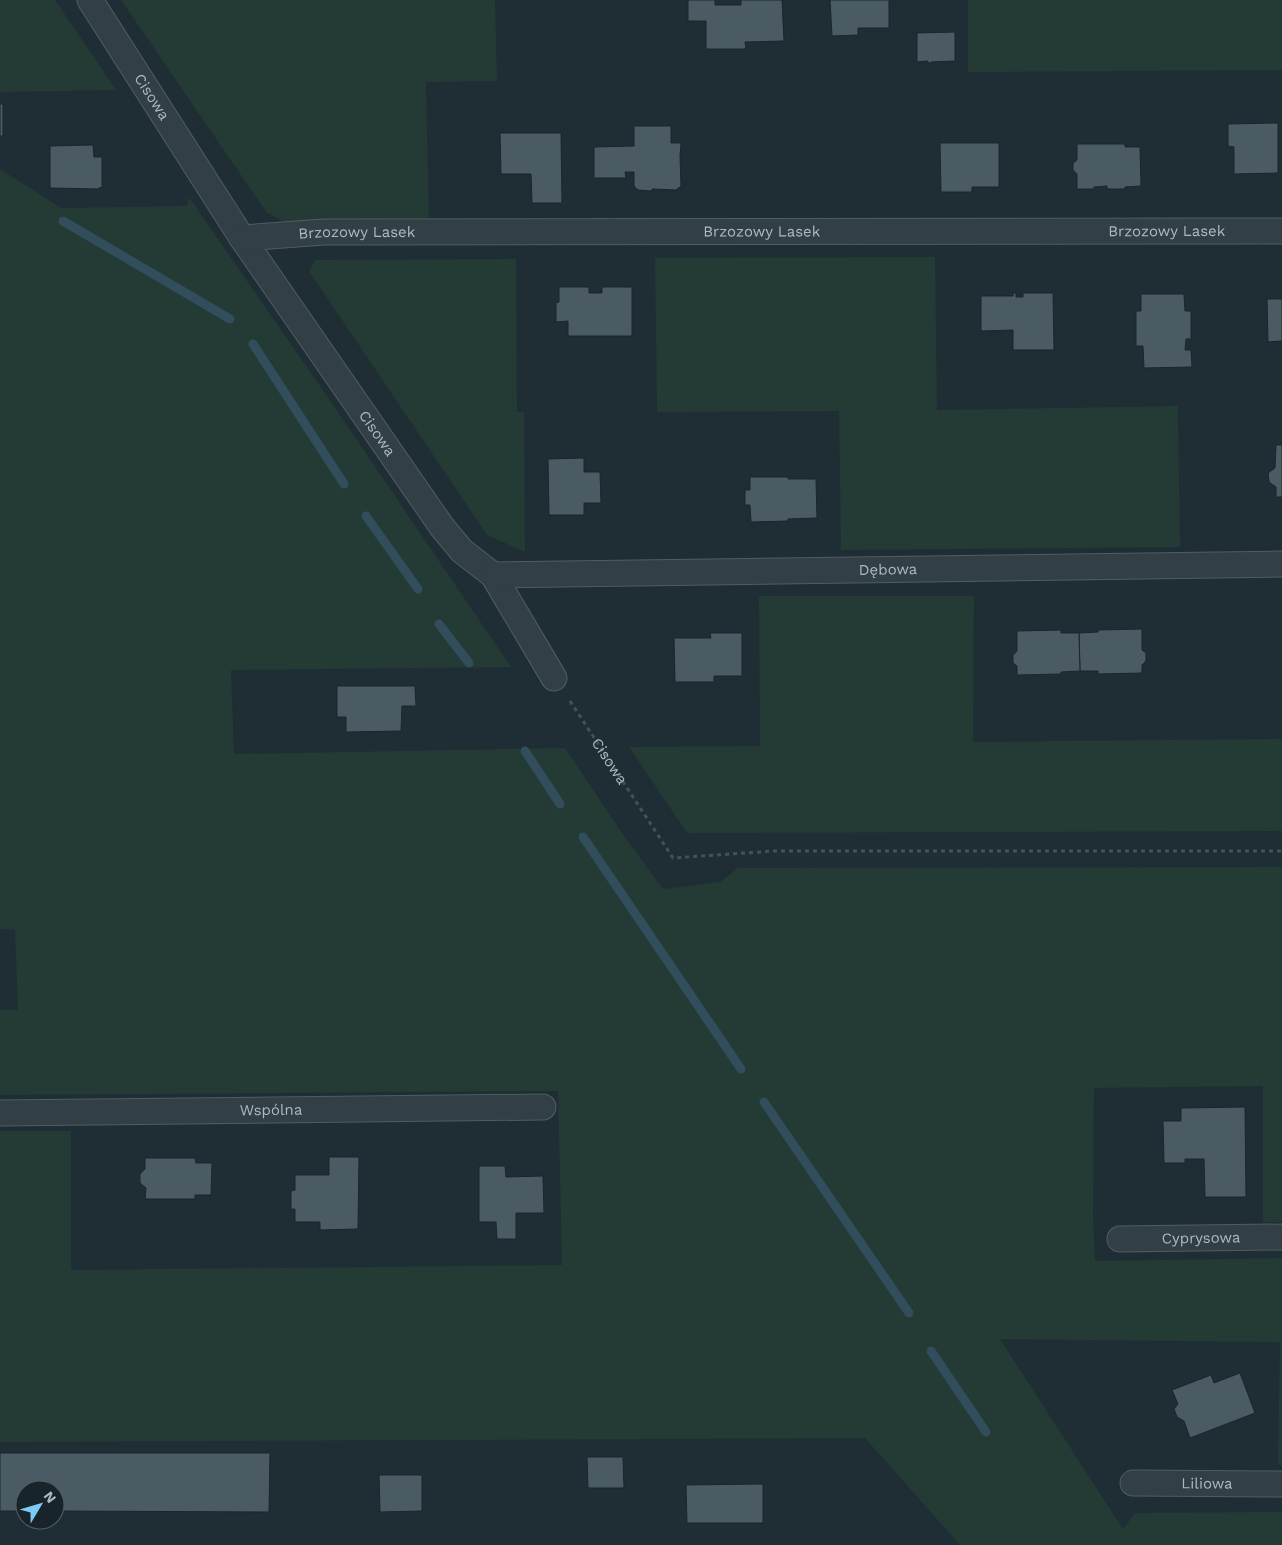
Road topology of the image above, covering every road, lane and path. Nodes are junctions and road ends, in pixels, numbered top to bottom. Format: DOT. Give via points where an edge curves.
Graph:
graph roads {
  1 [pos="90,0"];
  2 [pos="1282,231"];
  3 [pos="242,238"];
  4 [pos="1282,564"];
  5 [pos="493,574"];
  6 [pos="554,678"];
  7 [pos="1282,851"];
  8 [pos="543,1107"];
  9 [pos="0,1113"];
  10 [pos="1282,1237"];
  11 [pos="1120,1239"];
  12 [pos="1133,1482"];
  13 [pos="1282,1484"];
  1 -- 3 [label="street, Cisowa"];
  2 -- 3 [label="street, Brzozowy Lasek" via="324,232"];
  3 -- 5 [label="street, Cisowa" via="442,528 462,551"];
  4 -- 5 [label="street, Dębowa"];
  5 -- 6 [label="street, Cisowa"];
  6 -- 7 [label="path, Cisowa" via="673,858 774,851"];
  8 -- 9 [label="street, Wspólna"];
  10 -- 11 [label="street, Cyprysowa"];
  12 -- 13 [label="street, Liliowa"];
}
